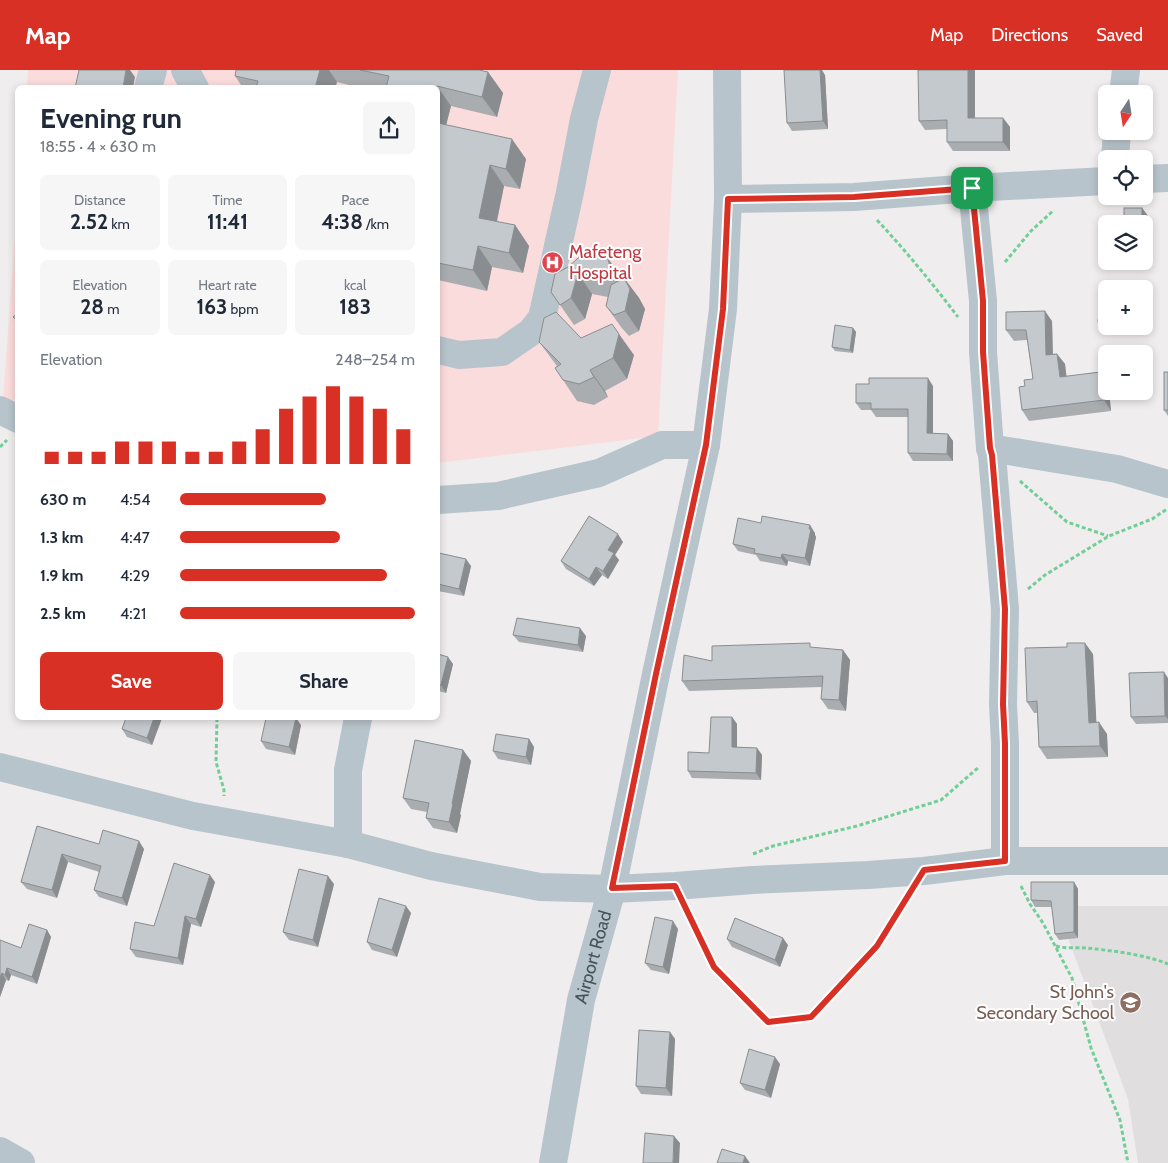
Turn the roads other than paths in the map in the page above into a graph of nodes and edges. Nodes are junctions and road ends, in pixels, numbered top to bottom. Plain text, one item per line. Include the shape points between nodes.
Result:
1 (154, 70) edge
2 (185, 70) edge
3 (597, 70) edge
4 (727, 70) edge
5 (1126, 70) edge
6 (149, 85) edge
7 (193, 85) edge
8 (1124, 85) edge
9 (1168, 178) edge
10 (1153, 179) edge
11 (1098, 182) edge
12 (972, 188) junction
13 (728, 199) junction
14 (440, 350) edge
15 (0, 410) edge
16 (15, 418) edge
17 (706, 445) junction
18 (991, 452) junction
19 (1168, 484) edge
20 (440, 500) edge
21 (358, 720) edge
22 (0, 767) edge
23 (348, 844) junction
24 (1005, 861) junction
25 (1168, 862) edge
26 (612, 888) junction
27 (0, 1151) edge
28 (21, 1163) edge
29 (553, 1163) edge

1 - 6 street
2 - 7 street
3 - 14 street via 542,318 531,332 502,352 459,355
4 - 13 street, Airport Road
5 - 8 street
9 - 10 street
11 - 12 street
12 - 13 street via 854,197
12 - 18 street via 983,301 983,352
13 - 17 street, Airport Road via 723,309
15 - 16 street
17 - 20 street via 662,445 600,473 498,496
17 - 26 street, Airport Road
18 - 19 street via 1117,469
18 - 24 street via 1005,609
21 - 23 street via 348,770
22 - 23 street via 193,816
23 - 26 street via 431,866 540,887
24 - 25 street
24 - 26 street via 868,875
26 - 29 street, Airport Road via 581,1000
27 - 28 street

